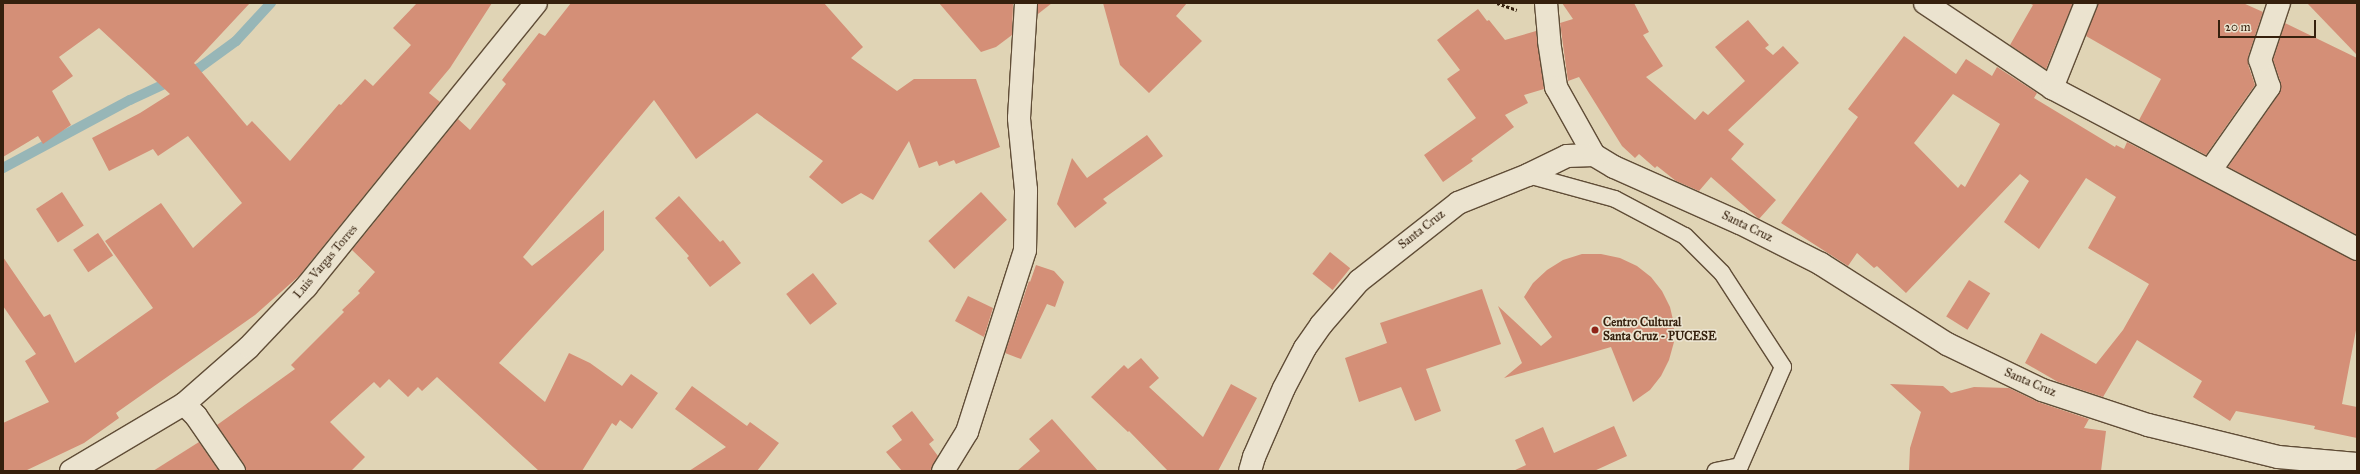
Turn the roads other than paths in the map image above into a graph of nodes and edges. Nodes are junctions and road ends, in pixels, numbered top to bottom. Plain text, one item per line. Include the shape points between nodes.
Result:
1 (536, 3) edge
2 (1026, 3) edge
3 (1546, 3) edge
4 (1925, 3) edge
5 (2086, 3) edge
6 (2279, 3) edge
7 (2052, 88) junction
8 (1594, 155) junction
9 (2210, 171) junction
10 (1528, 175) junction
11 (2357, 249) edge
12 (184, 404) junction
13 (2357, 464) edge
14 (71, 471) edge
15 (234, 471) edge
16 (943, 471) edge
17 (1250, 471) edge
18 (1716, 471) edge

1 - 12 street, Luis Vargas Torres via 306,287 249,347
2 - 16 street via 1019,118 1026,190 1025,250 967,432
3 - 8 street via 1548,41 1556,87
4 - 7 street
5 - 7 street
6 - 9 street via 2260,60 2269,87
7 - 9 street
8 - 10 street, Santa Cruz via 1567,156
8 - 13 street, Santa Cruz via 1614,167 1740,223 1821,264 1947,344 2042,390 2148,425 2278,458
9 - 11 street
10 - 17 street, Santa Cruz via 1458,203 1359,281 1320,326 1305,348 1284,388
10 - 18 lane via 1615,199 1685,236 1722,273 1783,367 1740,466
12 - 14 street, Luis Vargas Torres
12 - 15 street via 196,416

